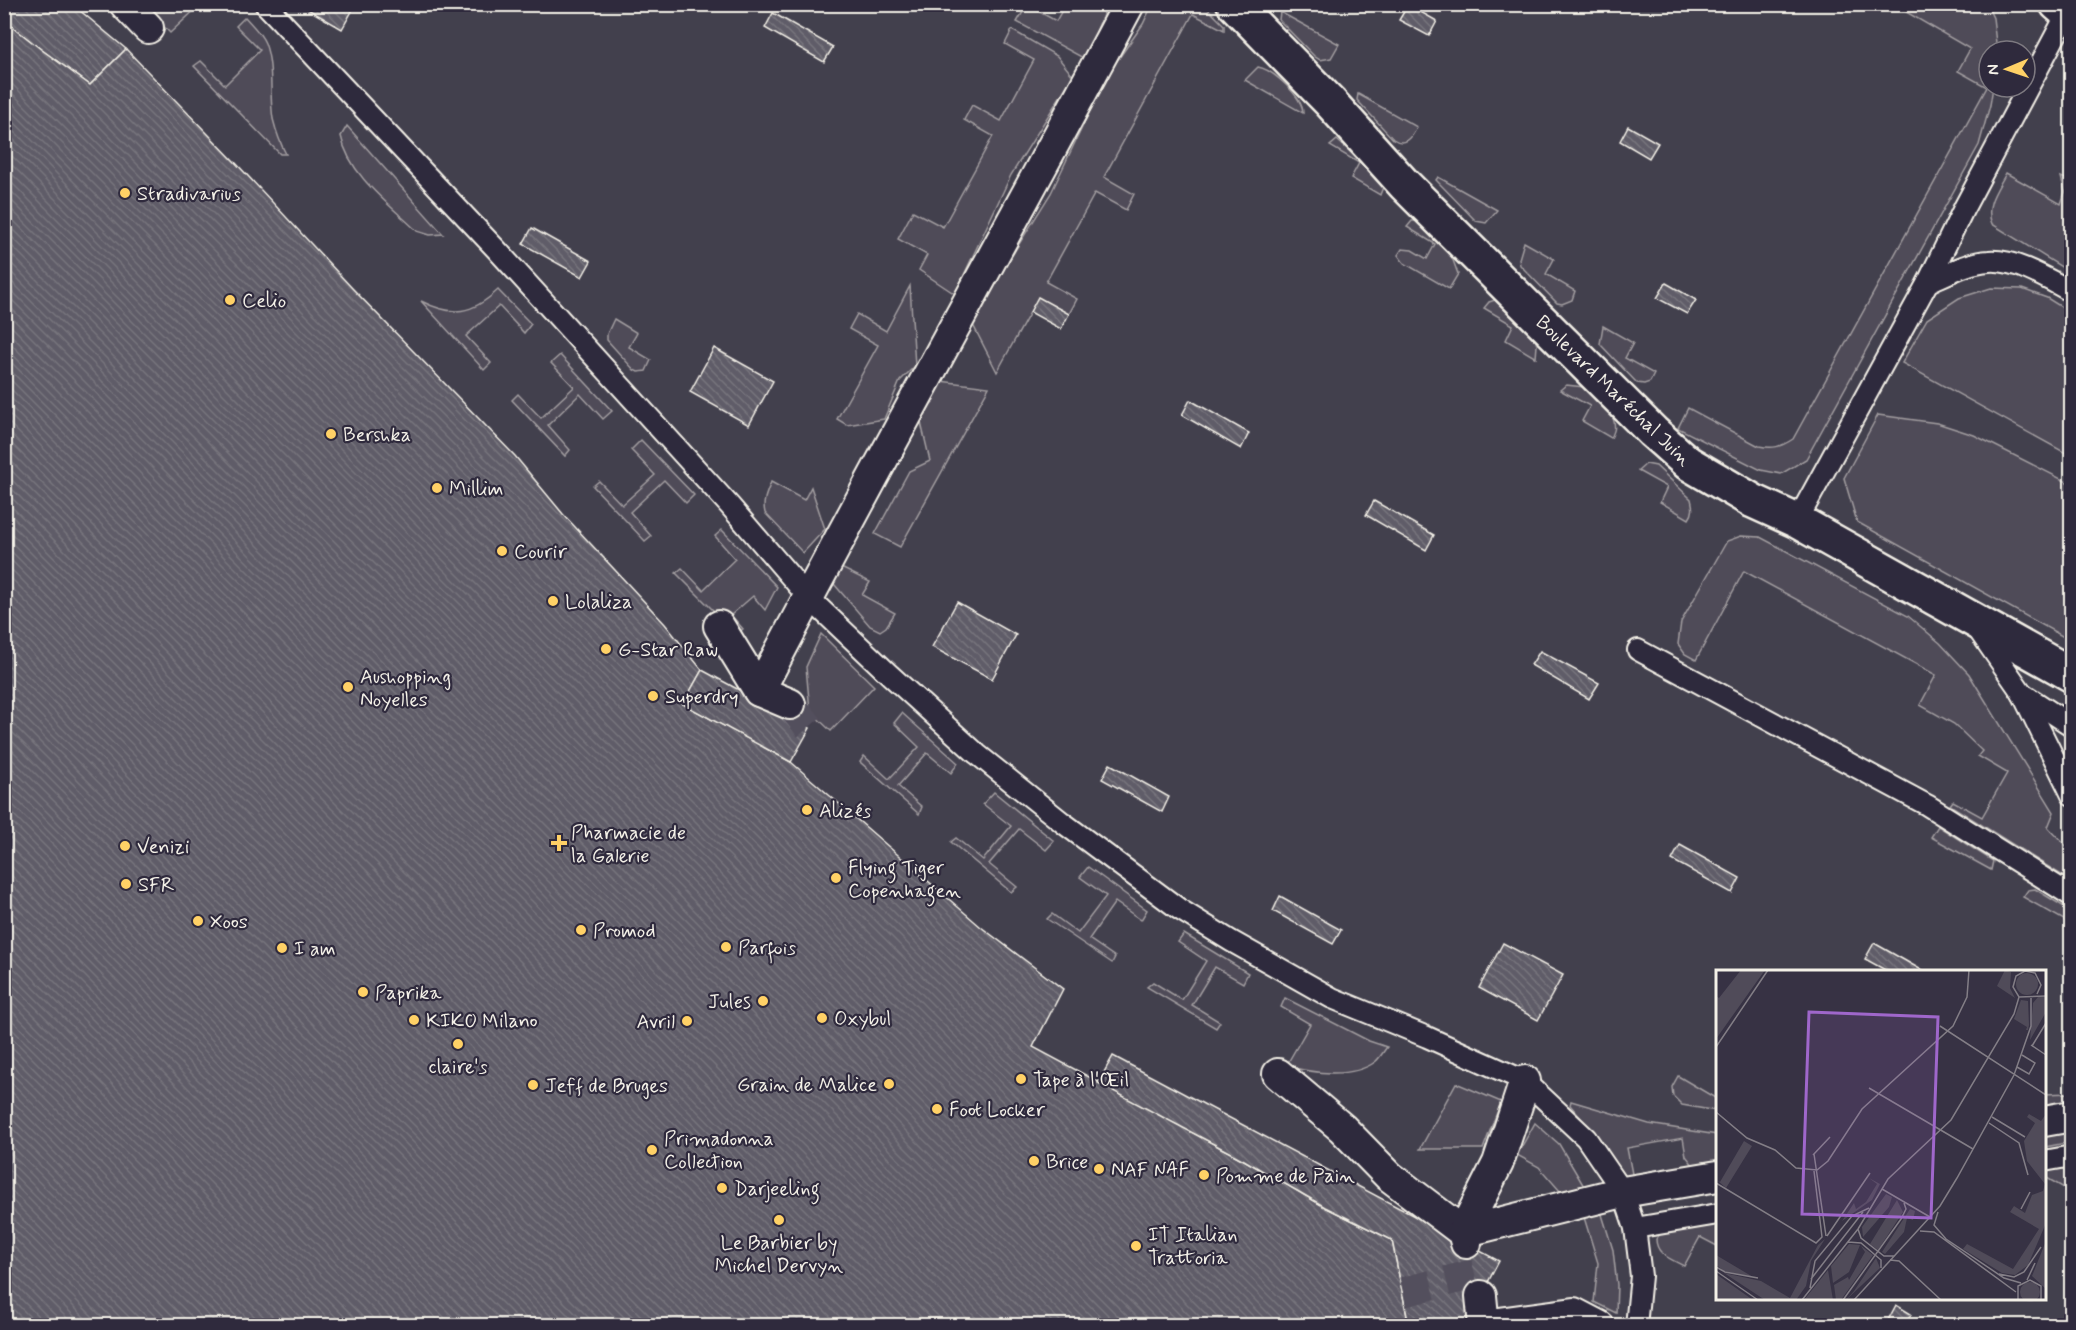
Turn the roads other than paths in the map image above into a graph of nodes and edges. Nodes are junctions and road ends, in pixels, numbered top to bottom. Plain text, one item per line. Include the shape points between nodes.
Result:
1 (125, 4) edge
2 (265, 4) edge
3 (1129, 4) edge
4 (1234, 4) edge
5 (2065, 12) edge
6 (148, 27) dead end
7 (1928, 282) junction
8 (2072, 292) edge
9 (1797, 521) junction
10 (808, 597) junction
11 (1970, 617) junction
12 (719, 626) dead end
13 (1638, 650) dead end
14 (2072, 675) edge
15 (759, 691) junction
16 (2022, 693) junction
17 (790, 704) tunnel mouth
18 (2072, 726) edge
19 (2072, 795) edge
20 (2072, 896) edge
21 (1278, 1074) dead end
22 (1526, 1081) junction
23 (2072, 1116) edge
24 (2046, 1121) edge
25 (2072, 1156) edge
26 (2046, 1161) edge
27 (1716, 1176) edge
28 (1623, 1192) junction
29 (1716, 1214) edge
30 (1635, 1228) junction
31 (1465, 1238) junction
32 (1483, 1316) edge
33 (1599, 1326) edge
34 (1636, 1326) edge

1 - 6 street
2 - 10 lane via 497,250
3 - 10 street
4 - 9 street, Boulevard Maréchal Juin via 1404,184 1653,432 1688,464
5 - 7 lane
7 - 8 lane via 1990,260 2037,273
7 - 9 lane
9 - 11 street, Boulevard Maréchal Juin
10 - 15 street
10 - 22 lane via 977,754 1179,909 1332,998
11 - 14 street, Boulevard Maréchal Juin
11 - 16 lane
12 - 15 street
13 - 20 lane via 1927,806
15 - 17 street
16 - 18 lane
16 - 19 lane
21 - 31 street via 1342,1128 1389,1176
22 - 28 lane via 1586,1138
22 - 31 street via 1498,1163
23 - 24 street
25 - 26 lane
27 - 28 street
28 - 30 lane
28 - 31 street
29 - 30 lane
30 - 34 lane via 1641,1276
32 - 33 street via 1574,1313

